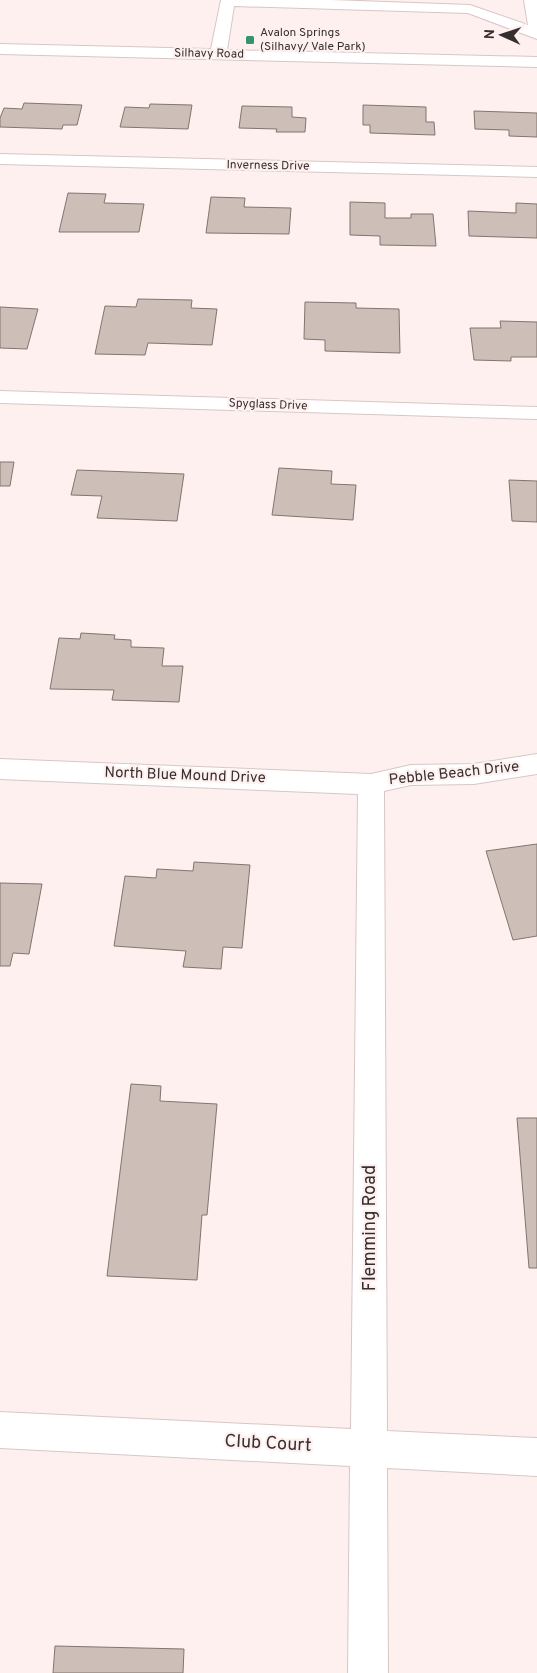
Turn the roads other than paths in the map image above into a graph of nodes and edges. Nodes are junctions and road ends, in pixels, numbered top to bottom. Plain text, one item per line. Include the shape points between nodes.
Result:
1 (228, 0) edge
2 (531, 0) edge
3 (310, 2) edge
4 (470, 4) edge
5 (537, 34) edge
6 (0, 49) edge
7 (218, 54) junction
8 (537, 62) edge
9 (0, 159) edge
10 (537, 172) edge
11 (0, 397) edge
12 (537, 413) edge
13 (537, 764) edge
14 (0, 769) edge
15 (371, 784) junction
16 (0, 1430) edge
17 (369, 1449) junction
18 (537, 1457) edge
19 (368, 1673) edge

1 - 3 street
1 - 7 street
2 - 5 street
3 - 4 street
4 - 5 street
6 - 7 street, Silhavy Road
7 - 8 street, Silhavy Road
9 - 10 street, Inverness Drive
11 - 12 street, Spyglass Drive
13 - 15 street, Pebble Beach Drive via 474,774 411,775
14 - 15 street, North Blue Mound Drive
15 - 17 street, Flemming Road
16 - 17 street, Club Court
17 - 18 street, Club Court
17 - 19 street, Flemming Road

